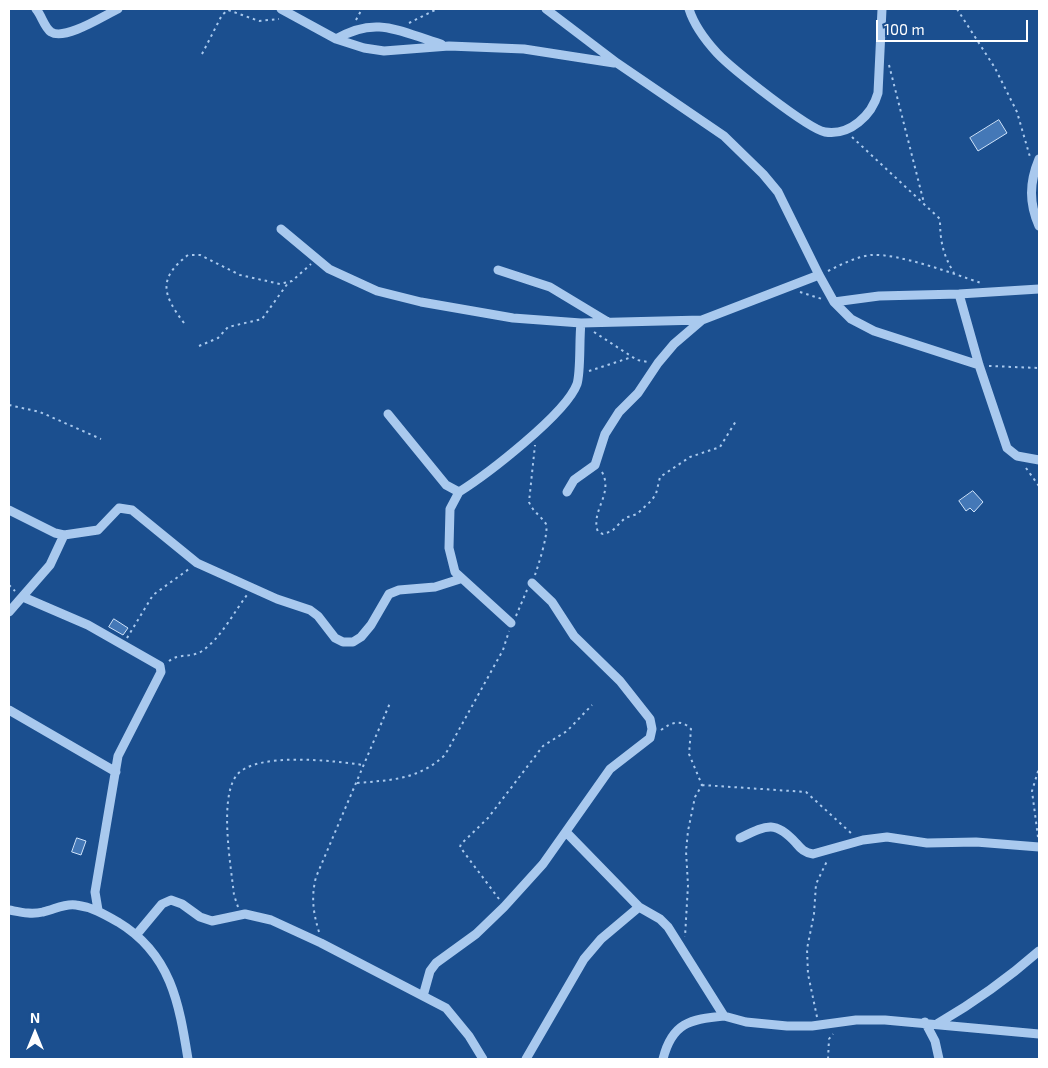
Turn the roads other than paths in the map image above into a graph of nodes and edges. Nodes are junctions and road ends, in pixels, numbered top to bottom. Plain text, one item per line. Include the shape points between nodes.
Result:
1 (36, 9) edge
2 (118, 9) edge
3 (281, 9) edge
4 (546, 9) edge
5 (689, 9) edge
6 (882, 9) edge
7 (336, 39) junction
8 (449, 46) junction
9 (617, 63) junction
10 (1039, 160) edge
11 (1039, 226) edge
12 (281, 229) dead end
13 (498, 270) dead end
14 (819, 275) junction
15 (1039, 289) edge
16 (959, 294) junction
17 (834, 302) junction
18 (702, 320) junction
19 (580, 323) junction
20 (610, 323) junction
21 (979, 366) junction
22 (388, 414) dead end
23 (1039, 460) edge
24 (459, 492) junction
25 (567, 492) dead end
26 (9, 510) edge
27 (64, 535) junction
28 (460, 579) junction
29 (532, 583) road end
30 (23, 597) junction
31 (9, 612) edge
32 (511, 623) road end
33 (9, 710) edge
34 (116, 772) junction
35 (566, 832) junction
36 (740, 838) dead end
37 (1039, 847) edge
38 (639, 907) junction
39 (9, 910) edge
40 (98, 910) junction
41 (137, 934) junction
42 (1039, 950) edge
43 (423, 996) junction
44 (724, 1016) junction
45 (925, 1022) junction
46 (937, 1024) junction
47 (1039, 1034) edge
48 (188, 1059) edge
49 (483, 1059) edge
50 (526, 1059) edge
51 (664, 1059) edge
52 (939, 1059) edge

1 - 2 street via 45,26 58,35 79,29
3 - 7 street
4 - 9 street
5 - 6 street via 693,20 718,54 798,118 824,132 845,130 870,113 875,103
7 - 8 street via 384,51
7 - 8 street via 362,27 395,30
8 - 9 street via 546,51
9 - 14 street via 724,136 763,174 778,192
10 - 11 street via 1030,194
12 - 19 street via 317,261 377,291 487,315
13 - 20 street via 550,287
14 - 17 street
14 - 18 street
15 - 16 street
16 - 17 street via 879,296
16 - 21 street
17 - 21 street via 859,325
18 - 20 street
18 - 25 street via 674,344 638,393 619,412 600,447 595,465 574,480
19 - 20 street
19 - 24 street via 578,377 572,393 489,472
21 - 23 street via 1007,448 1017,456
22 - 24 street via 446,485
24 - 28 street via 450,509 448,548
26 - 27 street
27 - 28 street via 98,530 113,513 125,507 141,516 197,563 310,610 343,642 353,642 362,637 389,594 435,587
27 - 30 street via 50,565
28 - 32 street
29 - 35 street via 552,602 574,636 620,681 650,719 652,729 650,738 610,769
30 - 31 street
30 - 34 street via 88,625 160,666 161,672 118,756
33 - 34 street
34 - 40 street via 95,892
35 - 38 street
35 - 43 street via 543,864 504,907 476,934 436,963 430,971
36 - 37 street via 773,826 786,832 809,854 859,840 888,838 927,843 976,842
38 - 44 street via 660,919 684,950
38 - 50 street via 584,959
39 - 40 street via 30,914 67,904
40 - 41 street
41 - 43 street via 162,904 171,900 212,921 245,914 271,920 321,942
41 - 48 street via 174,991
42 - 46 street via 1002,983
43 - 49 street via 446,1008
44 - 45 street via 778,1026 819,1026 864,1019
44 - 51 street via 686,1023 672,1036
45 - 46 street
45 - 52 street via 935,1041
46 - 47 street

